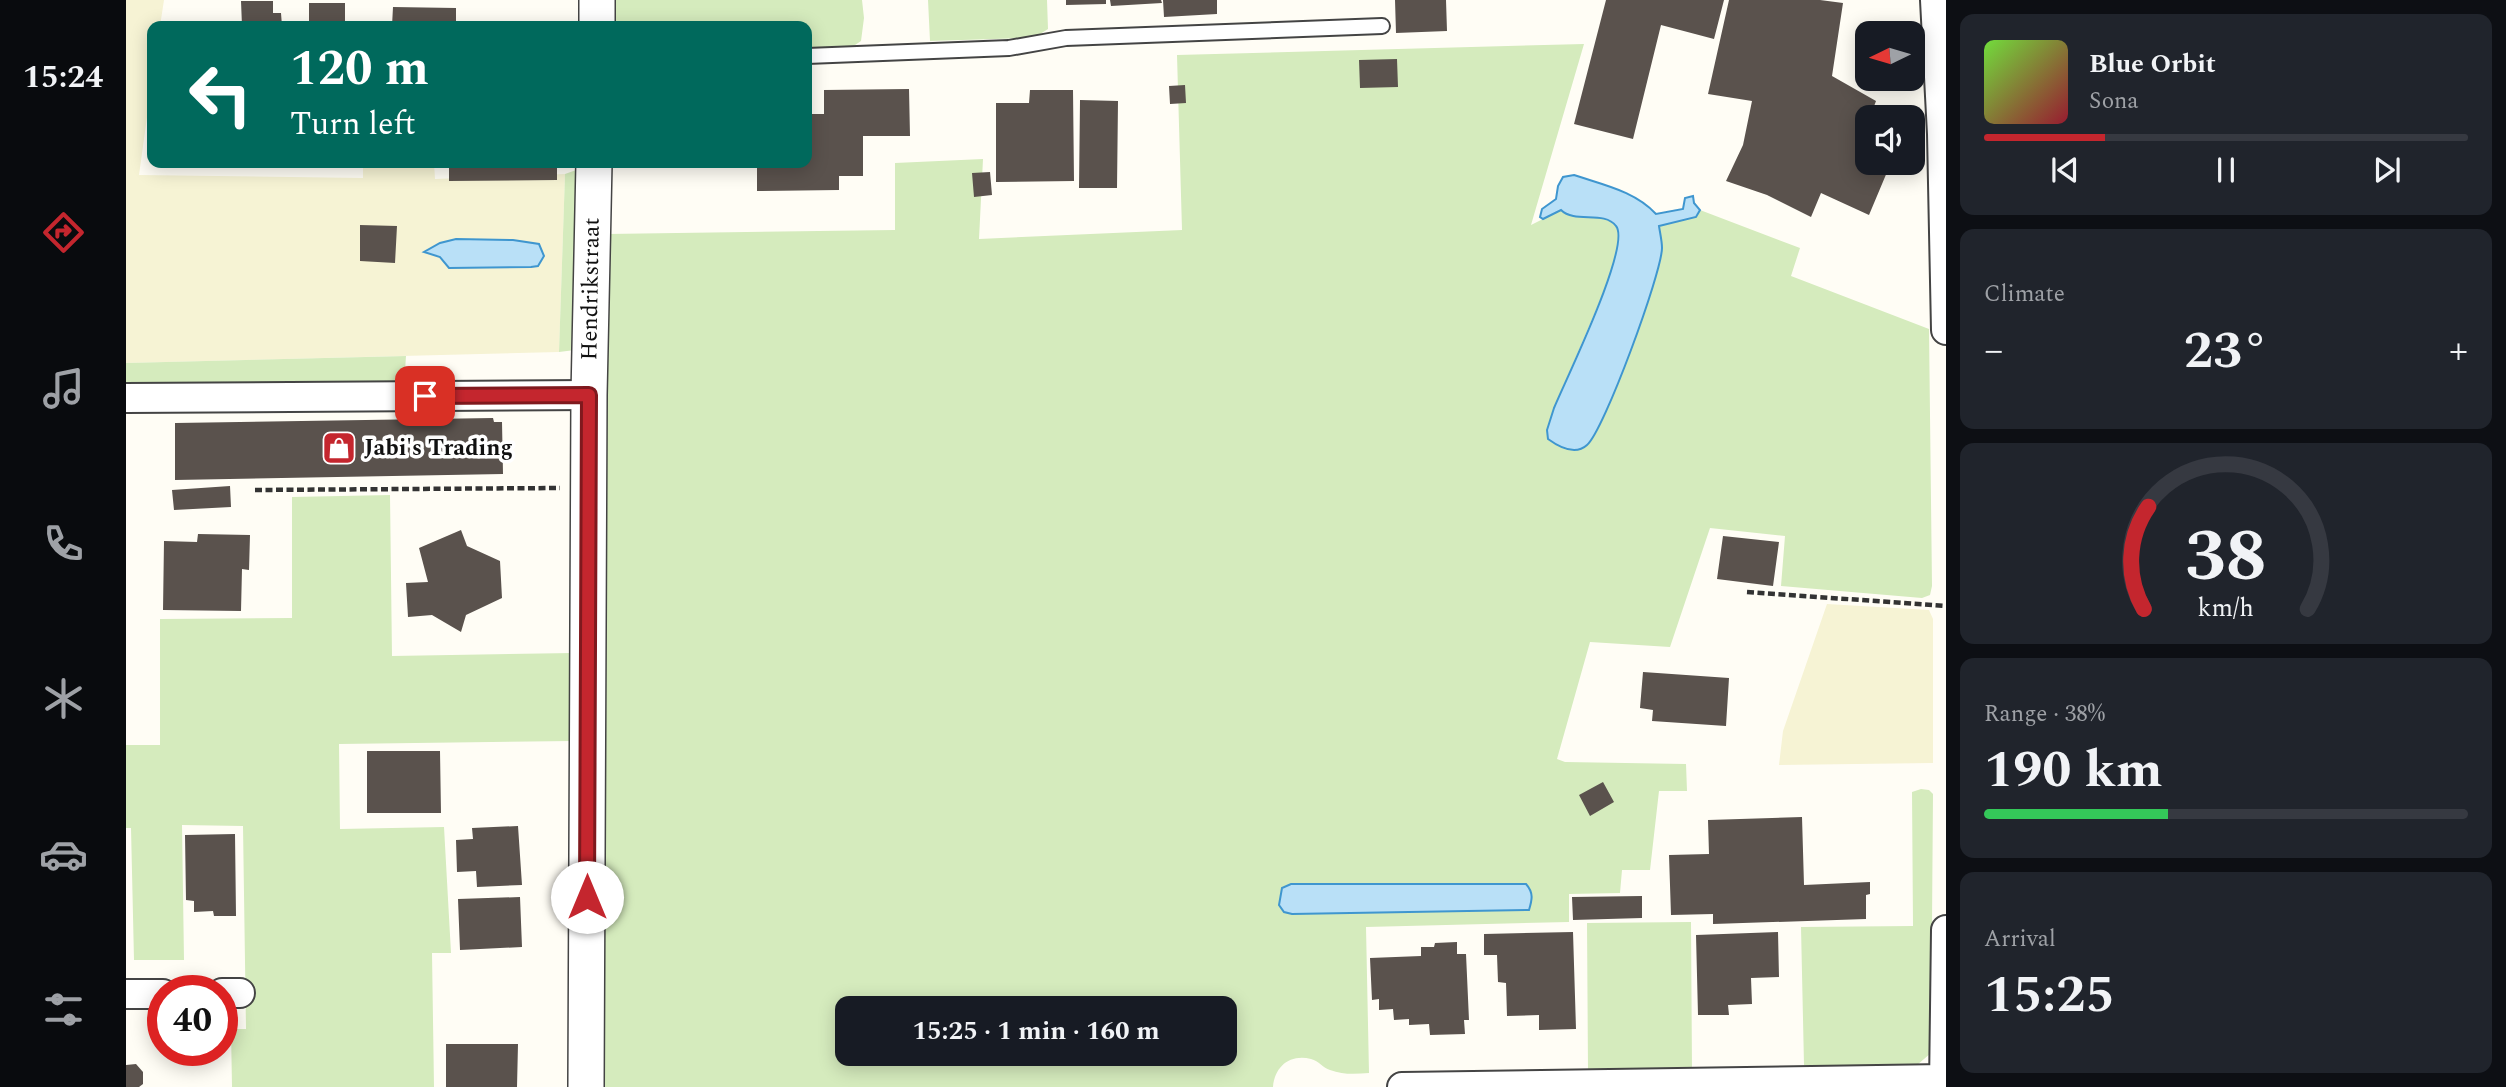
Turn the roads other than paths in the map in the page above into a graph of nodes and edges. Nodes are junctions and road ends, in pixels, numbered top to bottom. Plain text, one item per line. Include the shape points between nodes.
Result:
1 (597, 0) edge
2 (1936, 0) edge
3 (597, 21) edge
4 (1382, 26) dead end
5 (812, 56) edge
6 (1944, 134) edge
7 (594, 168) edge
8 (1946, 330) edge
9 (589, 395) junction
10 (126, 398) edge
11 (1946, 930) edge
12 (1945, 990) edge
13 (126, 994) edge
14 (147, 994) edge
15 (1944, 1083) edge
16 (586, 1087) edge
17 (1402, 1087) edge

1 - 3 street
2 - 6 street
4 - 5 lane via 1066,38 1009,48
6 - 8 street
7 - 9 street, Hendrikstraat
9 - 10 street
9 - 16 street, Hendrikstraat
11 - 12 street
12 - 15 street
13 - 14 street
15 - 17 street

